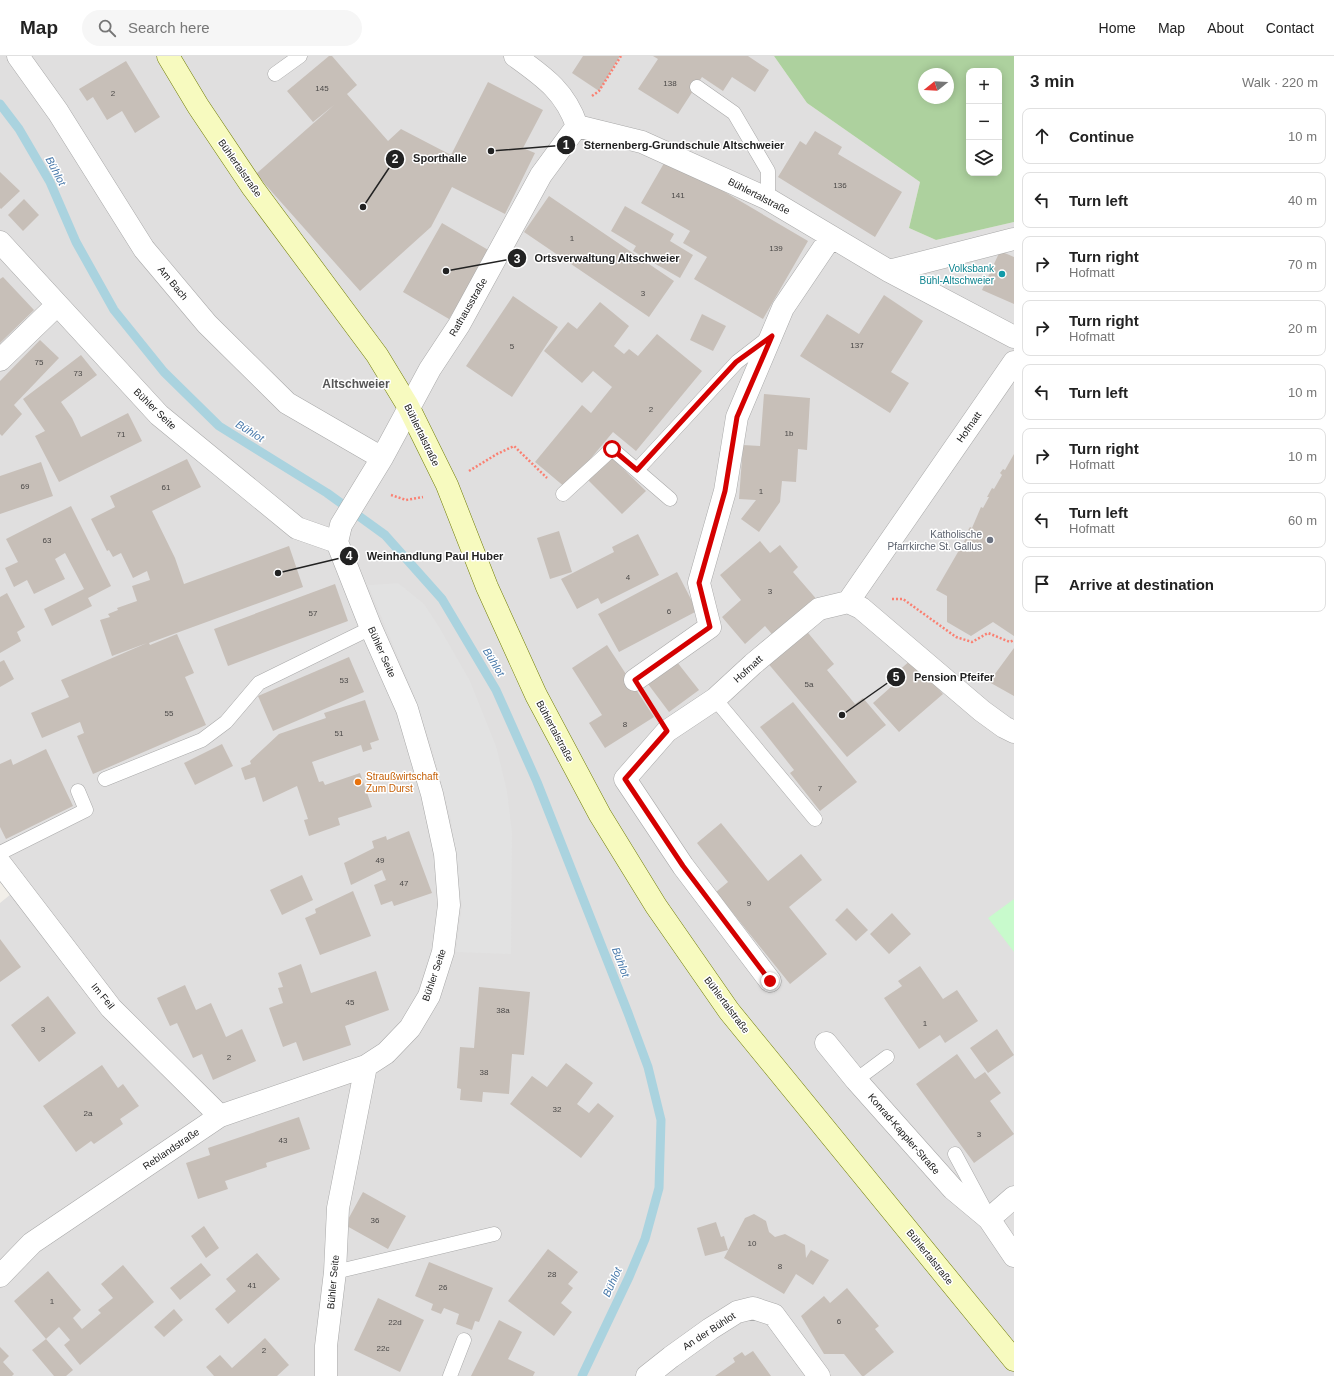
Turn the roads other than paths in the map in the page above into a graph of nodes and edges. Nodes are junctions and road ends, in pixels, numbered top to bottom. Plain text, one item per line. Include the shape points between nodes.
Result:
1 (18, 56) edge
2 (168, 56) edge
3 (300, 56) edge
4 (515, 56) edge
5 (275, 74) dead end
6 (697, 87) dead end
7 (575, 118) junction
8 (768, 199) junction
9 (831, 236) junction
10 (1014, 238) edge
11 (0, 242) edge
12 (889, 271) junction
13 (57, 305) junction
14 (772, 336) junction
15 (1014, 337) edge
16 (0, 360) edge
17 (1014, 362) edge
18 (408, 406) junction
19 (382, 458) junction
20 (637, 470) junction
21 (563, 494) dead end
22 (670, 499) dead end
23 (339, 533) junction
24 (855, 605) junction
25 (371, 628) junction
26 (635, 680) dead end
27 (715, 699) junction
28 (1014, 732) edge
29 (105, 779) dead end
30 (78, 791) dead end
31 (814, 819) dead end
32 (0, 853) edge
33 (0, 863) edge
34 (770, 981) dead end
35 (826, 1043) dead end
36 (887, 1057) dead end
37 (366, 1066) junction
38 (856, 1080) junction
39 (220, 1116) junction
40 (955, 1154) dead end
41 (1014, 1197) edge
42 (989, 1219) junction
43 (494, 1234) dead end
44 (1014, 1256) edge
45 (335, 1272) junction
46 (0, 1276) edge
47 (464, 1340) dead end
48 (1014, 1360) edge
49 (326, 1376) edge
50 (450, 1376) edge
51 (647, 1376) edge
52 (819, 1376) edge

1 - 19 street, Am Bach via 58,112 144,249 207,324 287,403
2 - 18 main road, Bühlertalstraße via 253,188 377,355
3 - 5 lane
4 - 7 street via 550,81
6 - 8 lane via 734,113 768,171
7 - 8 street, Bühlertalstraße via 642,142
7 - 18 street, Rathausstraße via 459,325
8 - 9 street, Bühlertalstraße
9 - 12 street, Bühlertalstraße
9 - 14 street via 783,308
10 - 12 street
11 - 13 street, Bühler Seite
12 - 15 street, Bühlertalstraße
13 - 16 street
13 - 23 street, Bühler Seite via 159,415 297,528
14 - 20 lane via 736,362
14 - 26 street via 737,417 725,491 699,583 710,627
17 - 24 street, Hofmatt
18 - 19 street
18 - 48 main road, Bühlertalstraße via 447,485 487,587 536,695 600,815 656,906 729,1010
19 - 23 street
20 - 21 lane via 612,449
20 - 22 lane
23 - 25 street, Bühler Seite
24 - 27 street, Hofmatt via 819,609
24 - 28 street via 982,712
25 - 29 lane via 259,684 226,722 202,740
25 - 37 street, Bühler Seite via 407,709 432,794 445,854 449,905 443,952 429,996 410,1028 386,1053
27 - 31 lane
27 - 34 street, Hofmatt via 667,731 625,779 683,866
30 - 32 lane via 86,810
33 - 39 street, Im Feil via 111,1008
35 - 38 street, Konrad-Kappler-Straße
36 - 38 lane
37 - 39 street, Reblandstraße
37 - 45 street, Bühler Seite via 338,1208
38 - 42 street, Konrad-Kappler-Straße via 953,1189
39 - 46 street, Reblandstraße via 32,1243
40 - 42 lane
41 - 42 street
42 - 44 street, Konrad-Kappler-Straße
43 - 45 lane
45 - 49 street, Bühler Seite via 326,1346
47 - 50 lane
51 - 52 street, An der Bühlot via 737,1312 754,1308 774,1315

